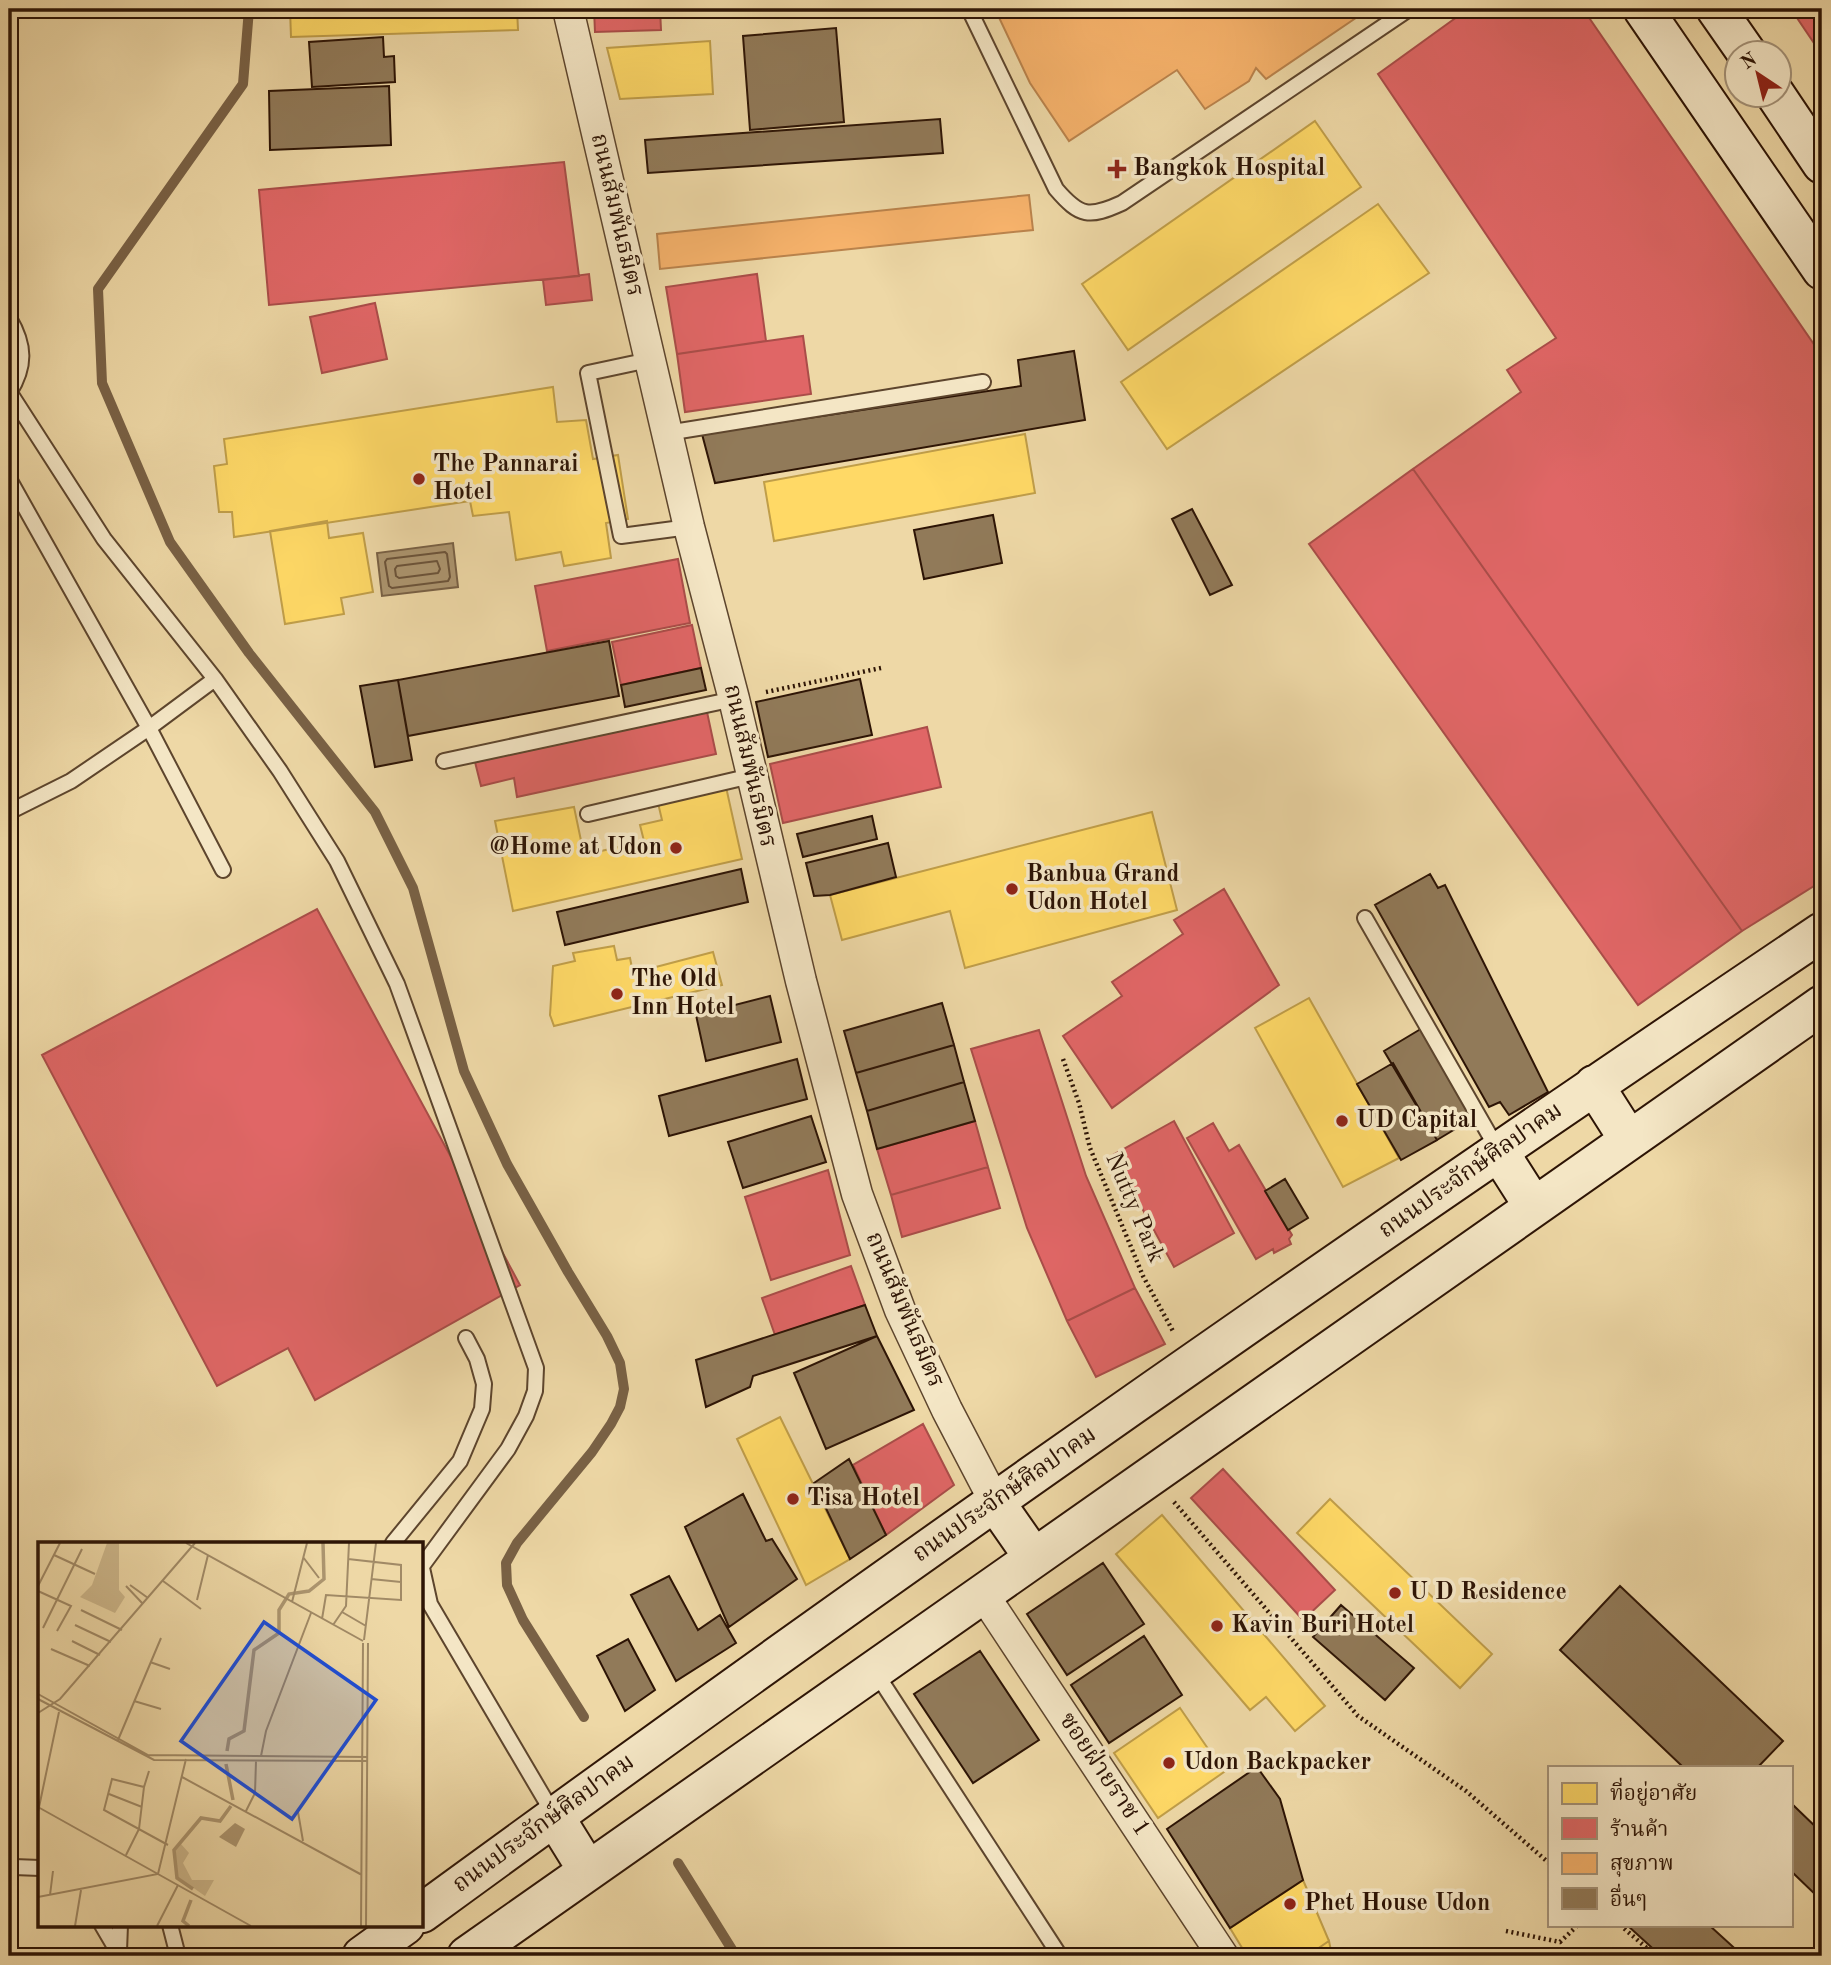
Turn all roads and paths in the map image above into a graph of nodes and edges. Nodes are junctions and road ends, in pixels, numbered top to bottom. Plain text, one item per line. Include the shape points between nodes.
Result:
1 (568, 9) edge
2 (969, 9) edge
3 (1409, 9) edge
4 (1643, 9) edge
5 (1716, 9) edge
6 (1736, 38) edge
7 (1784, 108) edge
8 (1822, 164) edge
9 (1822, 271) edge
10 (9, 318) edge
11 (649, 360) junction
12 (983, 382) dead end
13 (9, 393) edge
14 (667, 433) junction
15 (9, 479) edge
16 (689, 527) junction
17 (881, 667) dead end
18 (215, 679) junction
19 (734, 699) junction
20 (149, 728) junction
21 (444, 761) dead end
22 (751, 776) junction
23 (9, 813) edge
24 (588, 814) dead end
25 (223, 870) dead end
26 (1365, 918) dead end
27 (1822, 932) edge
28 (1822, 1005) edge
29 (1063, 1059) dead end
30 (1594, 1085) junction
31 (1629, 1139) junction
32 (1499, 1152) junction
33 (1534, 1207) junction
34 (466, 1338) dead end
35 (1193, 1363) junction
36 (1151, 1475) junction
37 (995, 1502) junction
38 (394, 1542) edge
39 (1034, 1558) junction
40 (424, 1564) edge
41 (424, 1576) edge
42 (983, 1594) junction
43 (874, 1670) junction
44 (554, 1816) junction
45 (1548, 1862) edge
46 (38, 1868) edge
47 (9, 1870) edge
48 (588, 1871) junction
49 (424, 1912) edge
50 (103, 1926) edge
51 (120, 1926) edge
52 (170, 1926) edge
53 (404, 1926) edge
54 (1577, 1926) edge
55 (1621, 1926) edge
56 (1506, 1931) dead end
57 (120, 1955) edge
58 (178, 1956) edge
59 (362, 1956) edge
60 (467, 1956) edge
61 (1060, 1956) edge
62 (1223, 1956) edge
63 (1656, 1956) edge

1 - 11 street, ถนนสัมพันธมิตร
2 - 3 lane via 1056,189 1080,211 1098,214 1122,203
4 - 9 street
5 - 6 street
7 - 8 street
10 - 13 lane via 19,334 22,354 19,375
11 - 14 street, ถนนสัมพันธมิตร
11 - 16 lane via 588,373 621,536
12 - 14 lane
13 - 18 lane via 104,539
14 - 16 street, ถนนสัมพันธมิตร
15 - 20 lane
16 - 19 street, ถนนสัมพันธมิตร
17 - 19 path
18 - 20 lane
18 - 40 lane via 337,860 397,984 536,1368 535,1391 508,1449
19 - 21 lane
19 - 22 street, ถนนสัมพันธมิตร
20 - 23 lane via 71,781
20 - 25 lane
22 - 24 lane
22 - 37 street, ถนนสัมพันธมิตร via 857,1194 900,1310
26 - 32 lane
27 - 30 street, ถนนประจักษ์ศิลปาคม
28 - 31 street
29 - 35 path, Nutty Park via 1090,1148 1143,1276
30 - 31 street
30 - 32 street, ถนนประจักษ์ศิลปาคม
31 - 33 street
32 - 33 street
32 - 35 street, ถนนประจักษ์ศิลปาคม
33 - 36 street
34 - 38 lane via 484,1384 482,1409 460,1461
35 - 37 street, ถนนประจักษ์ศิลปาคม
36 - 39 street
36 - 45 path via 1358,1716 1466,1791
37 - 39 street
37 - 44 street, ถนนประจักษ์ศิลปาคม
39 - 42 street
41 - 44 lane via 430,1604
42 - 43 street
42 - 62 street, ซอยฝ่ายราช 1
43 - 48 street
43 - 61 lane
44 - 48 street
44 - 49 street, ถนนประจักษ์ศิลปาคม
46 - 47 lane
48 - 60 street
50 - 57 lane
51 - 57 lane
52 - 58 lane
53 - 59 street
54 - 56 path via 1560,1942
55 - 63 path

